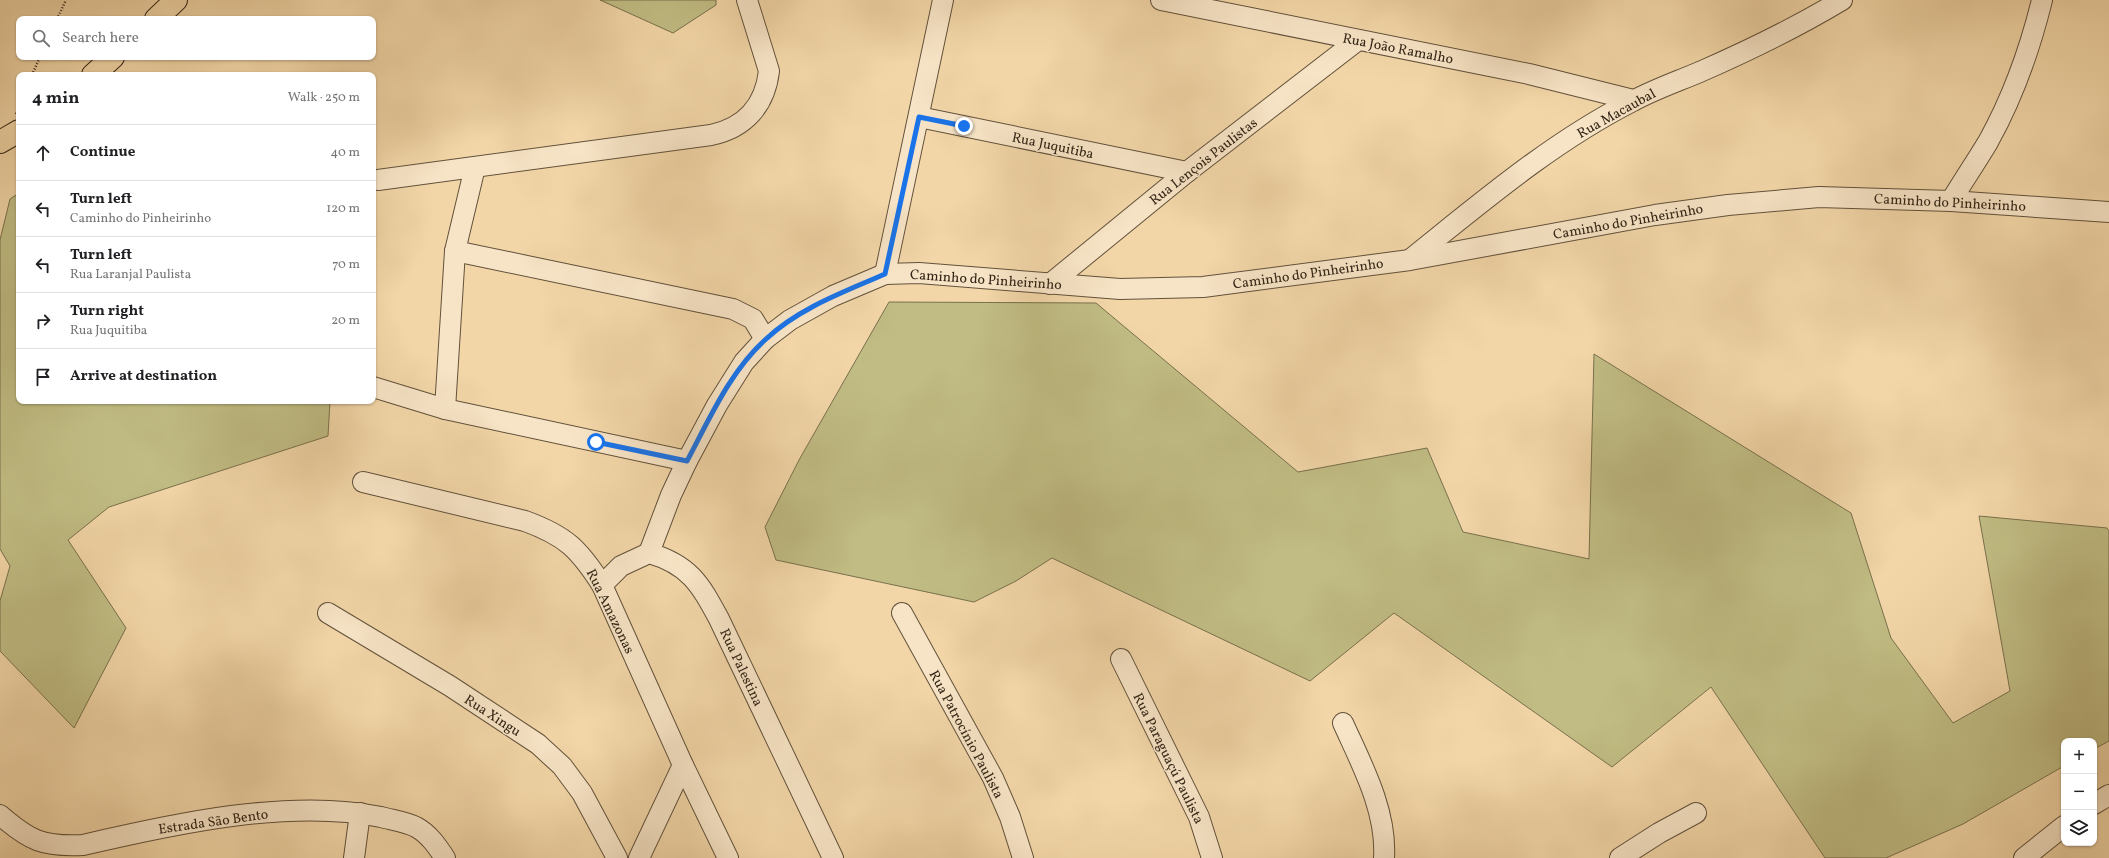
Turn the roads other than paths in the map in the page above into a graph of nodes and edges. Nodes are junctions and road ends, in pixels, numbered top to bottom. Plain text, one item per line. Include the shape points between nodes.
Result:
1 (176, 0) edge
2 (747, 0) edge
3 (943, 0) edge
4 (1161, 0) edge
5 (1842, 0) edge
6 (2042, 0) edge
7 (159, 16) edge
8 (1358, 40) junction
9 (110, 60) edge
10 (96, 72) edge
11 (1633, 100) junction
12 (919, 117) junction
13 (16, 133) edge
14 (0, 142) edge
15 (475, 167) junction
16 (1187, 172) junction
17 (378, 180) dead end
18 (1951, 201) junction
19 (2109, 212) edge
20 (455, 251) junction
21 (1410, 260) junction
22 (885, 274) junction
23 (1050, 284) junction
24 (765, 339) junction
25 (376, 388) edge
26 (445, 409) junction
27 (687, 461) junction
28 (363, 482) dead end
29 (649, 553) junction
30 (602, 585) junction
31 (328, 613) dead end
32 (902, 613) dead end
33 (1121, 659) dead end
34 (1344, 723) dead end
35 (683, 765) junction
36 (2109, 796) edge
37 (2097, 802) edge
38 (1696, 812) dead end
39 (360, 813) junction
40 (0, 815) edge
41 (2061, 828) edge
42 (354, 858) edge
43 (445, 858) edge
44 (617, 858) edge
45 (639, 858) edge
46 (728, 858) edge
47 (834, 858) edge
48 (1023, 858) edge
49 (1212, 858) edge
50 (1384, 858) edge
51 (1620, 858) edge
52 (2024, 858) edge

1 - 7 main road
2 - 15 street via 769,71 768,83 751,114 733,128 712,135
3 - 12 street
4 - 8 street, Rua João Ramalho
5 - 11 street, Rua Macaubal via 1761,43
6 - 18 street via 2024,64 2010,98 1988,142
8 - 11 street, Rua João Ramalho via 1529,74
8 - 16 street, Rua Lençois Paulistas
9 - 10 main road
11 - 21 street, Rua Macaubal via 1595,121 1547,154
12 - 16 street, Rua Juquitiba
12 - 22 street
13 - 14 main road
15 - 17 street
15 - 20 street
16 - 23 street, Rua Lençois Paulistas
18 - 19 street, Caminho do Pinheirinho
18 - 21 street, Caminho do Pinheirinho via 1819,197 1728,205
20 - 24 street via 733,309 753,319
20 - 26 street
21 - 23 street, Caminho do Pinheirinho via 1203,287 1120,289
22 - 23 street, Caminho do Pinheirinho via 919,273
22 - 24 street, Caminho do Pinheirinho via 833,296 790,320
24 - 27 street, Caminho do Pinheirinho via 744,362
25 - 26 street
26 - 27 street
27 - 29 street, Caminho do Pinheirinho
28 - 30 street, Rua Amazonas via 525,521 549,530 566,541 585,560
29 - 30 street via 621,566
29 - 47 street, Rua Palestina via 677,563 703,590
30 - 35 street, Rua Amazonas
31 - 44 street, Rua Xingu via 450,686 538,744 562,766 582,793
32 - 48 street, Rua Patrocínio Paulista via 993,778 1010,817
33 - 49 street, Rua Paraguaçú Paulista via 1199,817
34 - 50 street via 1366,773 1379,812 1385,839
35 - 45 street
35 - 46 street, Rua Amazonas
36 - 37 street
38 - 51 street
39 - 40 street, Estrada São Bento via 281,812 216,818 61,846 35,841
39 - 42 street
39 - 43 street, Estrada São Bento via 416,827 435,842
41 - 52 street

